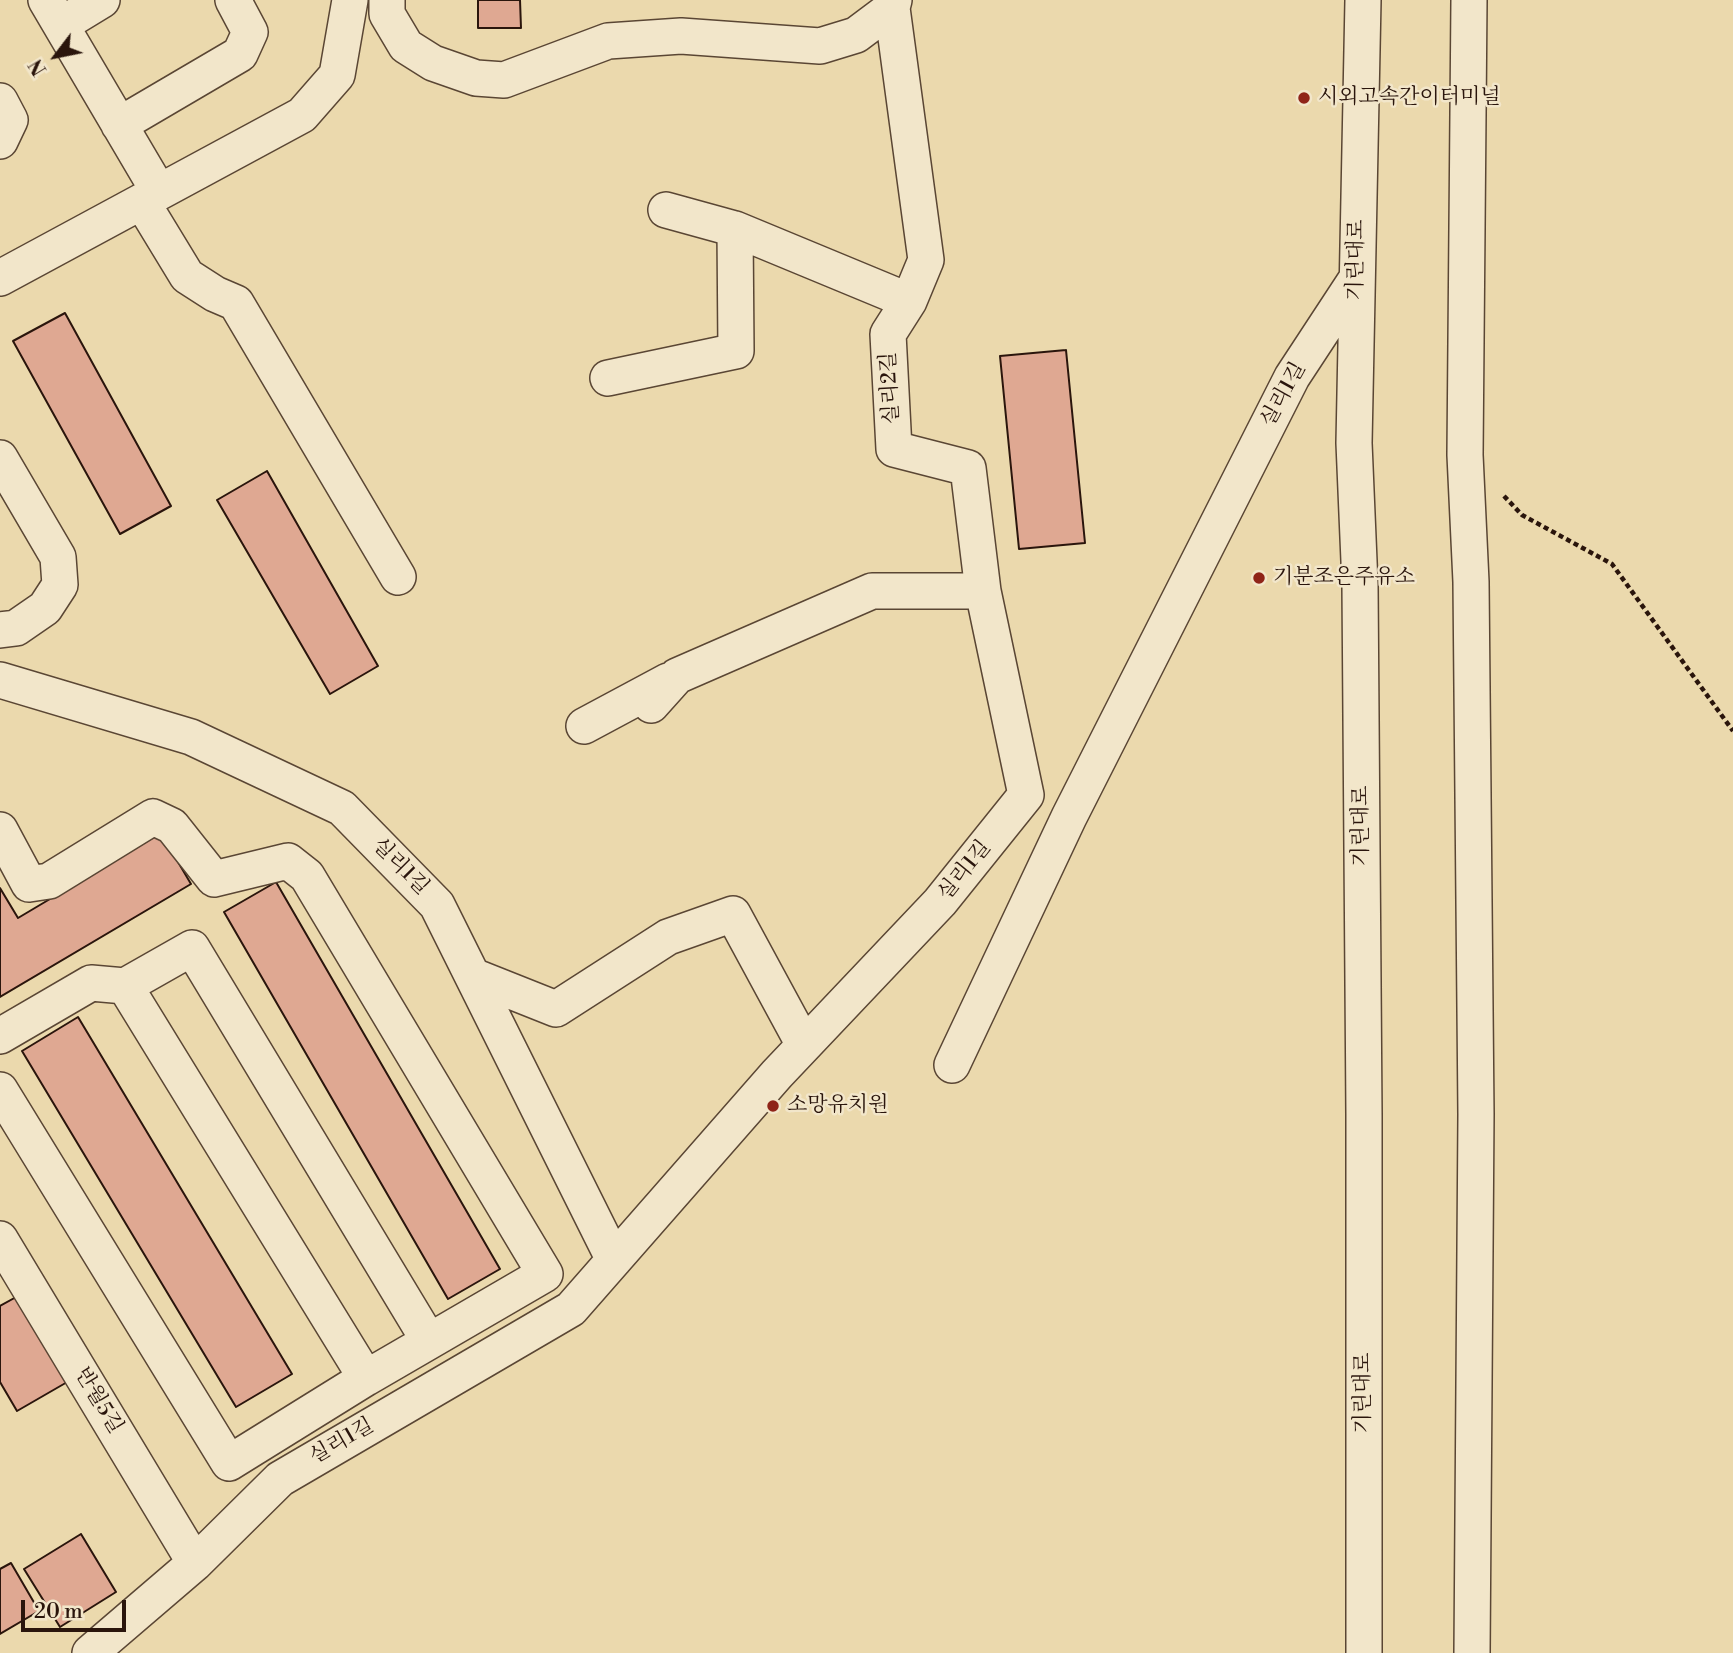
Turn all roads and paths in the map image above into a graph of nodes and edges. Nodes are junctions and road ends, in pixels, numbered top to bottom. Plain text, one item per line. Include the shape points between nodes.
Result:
1 (102, 0) edge
2 (233, 0) edge
3 (350, 0) edge
4 (387, 0) edge
5 (1363, 0) edge
6 (893, 4) edge
7 (1472, 6) edge
8 (54, 12) edge
9 (0, 101) edge
10 (119, 125) junction
11 (0, 141) edge
12 (150, 197) junction
13 (666, 210) dead end
14 (735, 229) junction
15 (0, 278) edge
16 (1357, 278) junction
17 (909, 301) junction
18 (608, 378) dead end
19 (0, 458) edge
20 (1503, 495) dead end
21 (398, 577) dead end
22 (983, 591) junction
23 (0, 630) edge
24 (677, 676) junction
25 (0, 680) edge
26 (651, 705) dead end
27 (584, 726) dead end
28 (1733, 731) edge
29 (1027, 795) junction
30 (1069, 817) junction
31 (0, 830) edge
32 (473, 976) junction
33 (125, 986) junction
34 (0, 1036) edge
35 (804, 1045) junction
36 (952, 1065) dead end
37 (0, 1090) edge
38 (0, 1239) edge
39 (614, 1260) junction
40 (429, 1341) junction
41 (366, 1378) junction
42 (195, 1563) junction
43 (90, 1653) edge
44 (1364, 1653) edge
45 (1472, 1653) edge

1 - 8 street
2 - 10 street via 250,32 240,54
3 - 12 street via 337,75 302,115
4 - 6 street via 387,14 406,46 433,63 476,78 504,80 608,41 681,36 820,46 856,35
5 - 16 street, 기린대로
6 - 17 street, 실리2길 via 926,260
7 - 45 street via 1465,455 1471,582 1476,1114
8 - 10 street
9 - 11 street via 10,120
10 - 12 street
12 - 15 street
12 - 21 street via 187,276 236,303
13 - 14 street
14 - 17 street
14 - 18 street via 736,351
16 - 30 street, 실리1길 via 1292,377
16 - 44 street, 기린대로 via 1353,443 1361,613
17 - 22 street, 실리2길 via 888,334 894,449 968,468
19 - 23 street via 58,557 60,585 45,608 16,628
20 - 28 path via 1522,514 1612,564
22 - 24 street via 872,591
22 - 29 street, 실리2길
24 - 26 street
24 - 27 street
25 - 32 street, 실리1길 via 191,737 342,808 437,905
29 - 30 street
29 - 35 street, 실리1길 via 940,902
30 - 36 street, 실리1길
31 - 40 street via 29,884 49,881 153,817 172,826 214,879 288,860 307,876 545,1274
32 - 35 street via 556,1009 668,937 733,914
32 - 39 street, 실리1길
33 - 34 street via 91,983
33 - 40 street via 192,947
33 - 41 street
35 - 39 street, 실리1길
37 - 41 street via 229,1463
38 - 42 street, 반월5길
39 - 42 street, 실리1길 via 570,1309 280,1479
40 - 41 street
42 - 43 street, 실리1길

